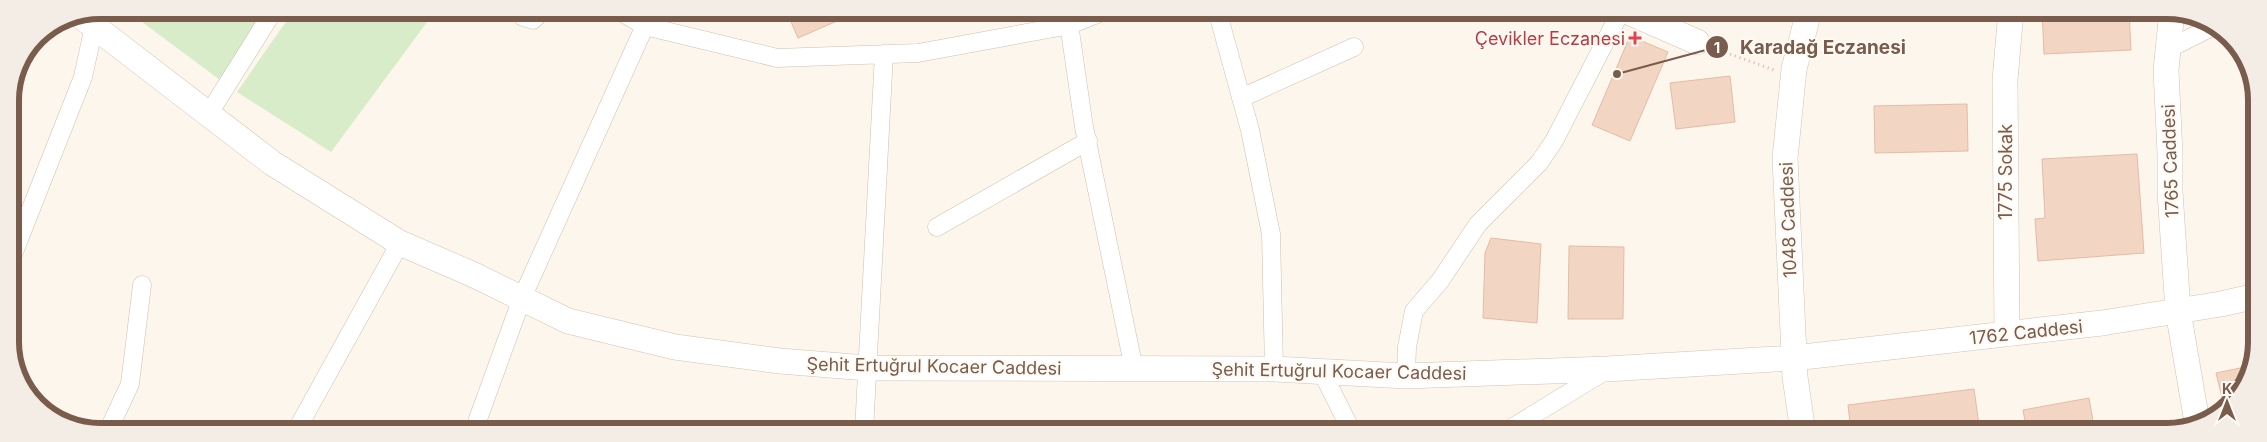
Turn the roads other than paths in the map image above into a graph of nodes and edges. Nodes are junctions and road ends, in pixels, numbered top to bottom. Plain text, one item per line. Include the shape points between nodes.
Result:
1 (268, 19) edge
2 (648, 19) edge
3 (651, 19) edge
4 (1064, 19) edge
5 (1068, 19) edge
6 (1219, 19) edge
7 (1617, 19) edge
8 (1644, 19) edge
9 (1807, 19) edge
10 (2009, 19) edge
11 (2171, 19) edge
12 (86, 20) edge
13 (2207, 29) edge
14 (1697, 42) road end
15 (1354, 47) dead end
16 (2168, 49) junction
17 (884, 54) junction
18 (1241, 98) junction
19 (208, 115) junction
20 (1088, 141) junction
21 (937, 227) dead end
22 (19, 239) edge
23 (400, 243) junction
24 (142, 285) dead end
25 (522, 298) junction
26 (2248, 298) edge
27 (2178, 311) junction
28 (2007, 334) junction
29 (1794, 358) junction
30 (867, 368) junction
31 (1607, 369) junction
32 (1134, 370) junction
33 (1274, 370) junction
34 (1322, 372) junction
35 (1406, 376) junction
36 (2196, 417) edge
37 (112, 423) edge
38 (300, 423) edge
39 (477, 423) edge
40 (864, 423) edge
41 (1348, 423) edge
42 (1520, 423) edge
43 (1802, 423) edge

1 - 19 street
2 - 25 street
3 - 17 street via 777,58
4 - 17 street via 918,53
5 - 20 street
6 - 18 street
7 - 35 street via 1540,163 1478,224 1440,281 1414,312 1407,347
8 - 14 street
9 - 29 street, 1048 Caddesi via 1793,77 1785,158
10 - 28 street, 1775 Sokak via 2005,80
11 - 16 street, 1765 Caddesi
12 - 19 street, Şehit Ertuğrul Kocaer Caddesi
12 - 22 street via 83,77
13 - 16 street
15 - 18 street
16 - 27 street, 1765 Caddesi via 2170,192
17 - 30 street
18 - 33 street via 1271,234
19 - 23 street, Şehit Ertuğrul Kocaer Caddesi via 272,163
20 - 21 street
20 - 32 street
23 - 25 street, Şehit Ertuğrul Kocaer Caddesi
23 - 38 street
24 - 37 street via 130,384
25 - 30 street, Şehit Ertuğrul Kocaer Caddesi via 568,321 675,347 780,361
25 - 39 street
26 - 27 street, 1762 Caddesi
27 - 28 street, 1762 Caddesi
27 - 36 street, 1765 Caddesi
28 - 29 street, 1762 Caddesi
29 - 31 street, Şehit Ertuğrul Kocaer Caddesi
29 - 43 street, 1048 Caddesi
30 - 32 street, Şehit Ertuğrul Kocaer Caddesi
30 - 40 street
31 - 35 street, Şehit Ertuğrul Kocaer Caddesi
31 - 42 street
32 - 33 street, Şehit Ertuğrul Kocaer Caddesi
33 - 34 street, Şehit Ertuğrul Kocaer Caddesi
34 - 35 street, Şehit Ertuğrul Kocaer Caddesi
34 - 41 street

